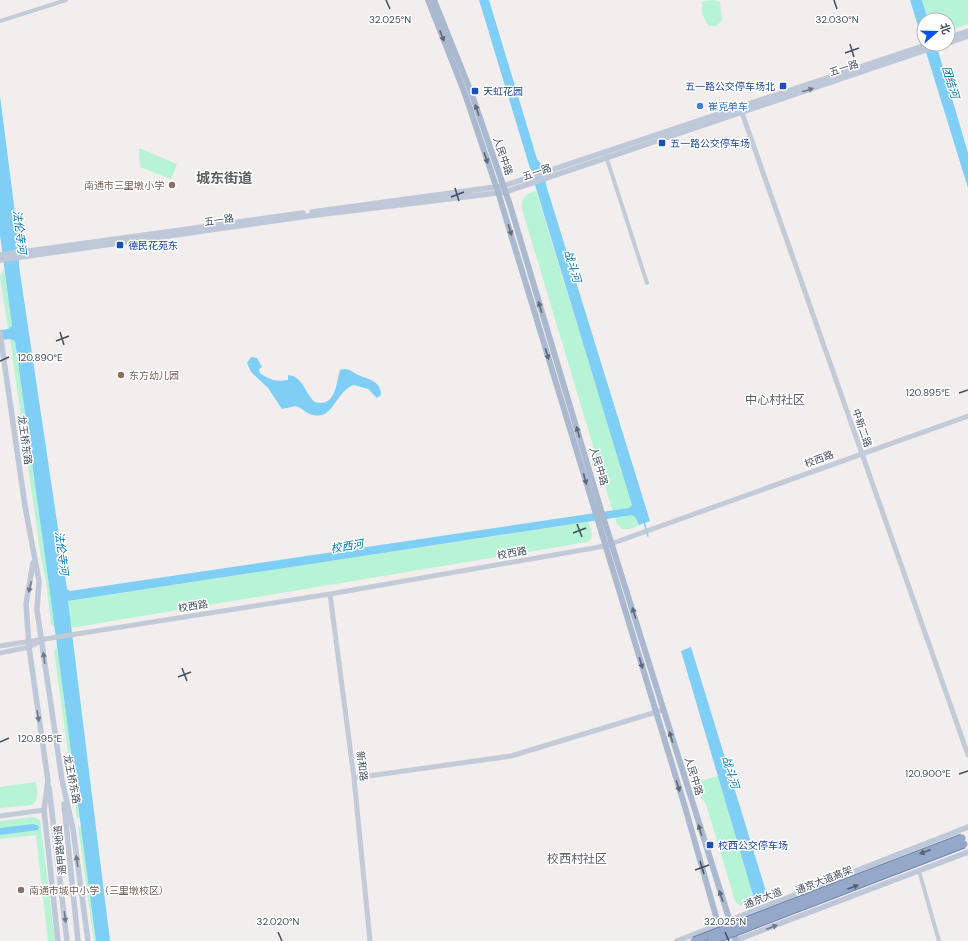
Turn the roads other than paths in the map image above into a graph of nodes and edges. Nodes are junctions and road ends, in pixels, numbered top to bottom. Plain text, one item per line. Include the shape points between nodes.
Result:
1 (66, 0) edge
2 (428, 0) edge
3 (434, 0) edge
4 (0, 21) edge
5 (968, 31) edge
6 (956, 35) edge
7 (968, 36) edge
8 (956, 40) edge
9 (916, 52) edge
10 (741, 109) junction
11 (605, 152) junction
12 (546, 176) junction
13 (501, 189) junction
14 (1, 257) edge
15 (647, 283) dead end
16 (0, 334) edge
17 (968, 416) edge
18 (862, 453) junction
19 (612, 544) junction
20 (605, 546) junction
21 (32, 549) junction
22 (330, 594) junction
23 (29, 640) junction
24 (42, 640) junction
25 (0, 646) edge
26 (29, 647) junction
27 (0, 652) edge
28 (663, 710) junction
29 (656, 712) junction
30 (968, 755) edge
31 (354, 778) junction
32 (62, 780) junction
33 (48, 781) junction
34 (44, 810) junction
35 (0, 816) edge
36 (968, 827) edge
37 (968, 852) edge
38 (919, 871) junction
39 (729, 920) junction
40 (718, 924) junction
41 (58, 941) edge
42 (68, 941) edge
43 (78, 941) edge
44 (88, 941) edge
45 (370, 941) edge
46 (677, 941) edge
47 (694, 941) edge
48 (712, 941) edge
49 (723, 941) edge
50 (735, 941) edge
51 (939, 941) edge

1 - 4 street
2 -> 13 main road, 人民中路
13 -> 3 main road, 人民中路 via 471,92
5 - 6 main road
7 - 8 main road
9 - 10 main road, 五一路
10 - 11 main road, 五一路
10 - 12 main road, 五一路
10 - 18 street, 中新二路
11 - 12 main road, 五一路
11 - 15 street
12 - 13 main road, 五一路
13 - 14 main road, 五一路
19 -> 13 main road, 人民中路
13 -> 20 main road, 人民中路
16 - 21 main road, 龙王桥东路
17 - 18 street, 校西路
18 - 19 street, 校西路
18 - 30 street, 中新二路
19 - 20 street, 校西路
28 -> 19 main road, 人民中路
20 - 22 street, 校西路
20 -> 29 main road, 人民中路
21 -> 23 main road, 龙王桥东路 via 33,568 26,604
21 - 24 main road, 龙王桥东路 via 39,582 38,610
22 - 24 street, 校西路
22 - 31 street, 新和路
23 - 24 street, 校西路
23 - 25 street, 校西路
23 - 26 main road, 龙王桥东路
24 - 26 street, 校西路
32 -> 24 main road, 龙王桥东路
26 - 27 street, 校西路
26 -> 33 main road, 龙王桥东路
28 - 29 street
39 -> 28 main road, 人民中路
29 - 31 street via 511,756
29 -> 40 main road, 人民中路
31 - 45 street, 新和路
32 - 43 main road, 通甲路地道
44 -> 32 main road, 龙王桥东路 via 73,829
33 - 34 main road, 龙王桥东路
33 -> 42 main road, 通甲路地道
34 - 35 street
34 - 41 main road, 龙王桥东路
36 - 39 main road, 通京大道
37 - 38 main road
50 -> 38 main road
38 - 51 street
39 - 40 main road, 通京大道
39 - 50 main road, 人民中路
40 - 46 main road, 通京大道
40 - 49 main road, 人民中路
48 -> 47 highway, 通京大道高架, bridge via 963,841

